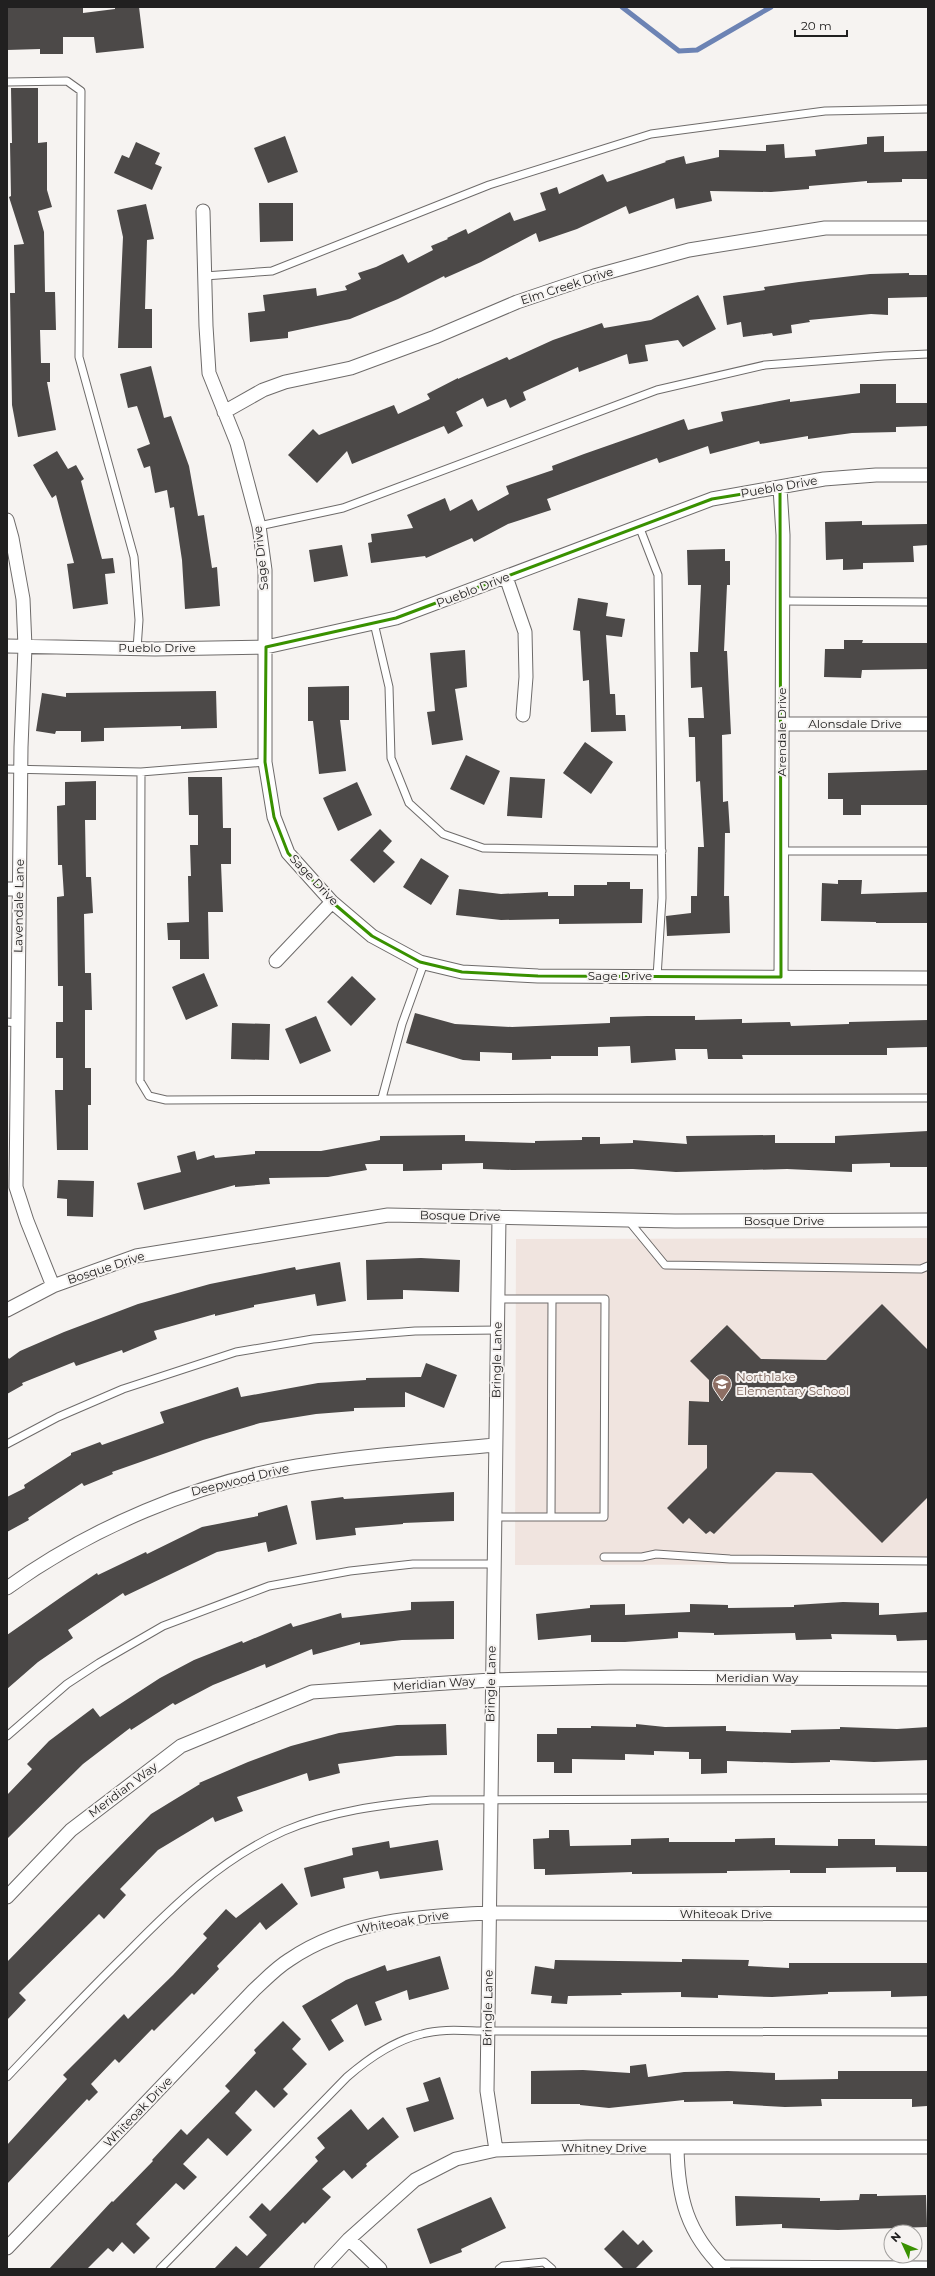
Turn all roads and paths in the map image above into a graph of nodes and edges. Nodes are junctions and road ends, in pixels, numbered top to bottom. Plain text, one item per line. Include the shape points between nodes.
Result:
1 (7, 82) edge
2 (928, 109) edge
3 (203, 210) dead end
4 (928, 228) edge
5 (205, 276) junction
6 (928, 354) edge
7 (224, 412) junction
8 (928, 475) edge
9 (780, 488) junction
10 (7, 520) edge
11 (259, 526) junction
12 (639, 526) junction
13 (506, 577) junction
14 (782, 601) junction
15 (928, 602) edge
16 (374, 623) junction
17 (7, 646) edge
18 (25, 647) junction
19 (266, 647) junction
20 (137, 649) junction
21 (523, 715) dead end
22 (782, 724) junction
23 (928, 724) edge
24 (265, 762) junction
25 (7, 769) edge
26 (20, 769) junction
27 (141, 772) junction
28 (782, 850) junction
29 (662, 851) junction
30 (928, 851) edge
31 (13, 889) edge
32 (332, 902) junction
33 (276, 961) dead end
34 (424, 963) junction
35 (658, 977) junction
36 (781, 977) junction
37 (928, 978) edge
38 (13, 1023) edge
39 (382, 1098) junction
40 (928, 1098) edge
41 (12, 1142) edge
42 (499, 1217) junction
43 (628, 1220) junction
44 (928, 1220) edge
45 (928, 1266) edge
46 (53, 1286) junction
47 (498, 1299) junction
48 (552, 1299) junction
49 (7, 1310) edge
50 (498, 1330) junction
51 (7, 1444) edge
52 (495, 1445) junction
53 (494, 1517) junction
54 (551, 1517) junction
55 (604, 1557) dead end
56 (928, 1561) edge
57 (493, 1564) junction
58 (7, 1588) edge
59 (928, 1679) edge
60 (491, 1680) junction
61 (7, 1736) edge
62 (490, 1798) junction
63 (928, 1798) edge
64 (7, 1897) edge
65 (489, 1913) junction
66 (928, 1914) edge
67 (487, 2031) junction
68 (928, 2032) edge
69 (7, 2077) edge
70 (928, 2147) edge
71 (677, 2148) junction
72 (496, 2150) junction
73 (349, 2239) junction
74 (7, 2248) edge
75 (928, 2265) edge
76 (721, 2266) edge
77 (891, 2267) edge
78 (160, 2269) edge
79 (321, 2269) edge
80 (380, 2269) edge
81 (499, 2269) edge
82 (552, 2269) edge

1 - 20 lane via 67,81 81,91 79,357 134,557 139,620
2 - 5 lane via 825,111 651,134 489,185 272,271
3 - 5 street, Sage Drive
4 - 7 street, Elm Creek Drive via 826,228 689,250 594,276 517,302 435,337 351,368 285,382 263,390
5 - 7 street, Sage Drive via 209,373
6 - 11 lane via 765,365 657,390 343,508
7 - 11 street, Sage Drive via 237,443
8 - 9 street, Pueblo Drive via 832,478
9 - 12 street, Pueblo Drive via 712,498
9 - 14 street, Arendale Drive via 783,535
10 - 18 street, Lavendale Lane via 23,599
11 - 19 street, Sage Drive via 265,570
12 - 13 street, Pueblo Drive
12 - 29 lane via 658,575
13 - 16 street, Pueblo Drive via 396,618
13 - 21 street via 525,632 526,677
14 - 15 lane
14 - 22 street, Arendale Drive
16 - 19 street, Pueblo Drive
16 - 29 lane via 390,687 391,758 409,803 443,834 483,848
17 - 18 street, Pueblo Drive
18 - 20 street, Pueblo Drive
18 - 26 street, Lavendale Lane
19 - 20 street, Pueblo Drive
19 - 24 street, Sage Drive
22 - 23 street, Alonsdale Drive
22 - 28 street, Arendale Drive
24 - 27 lane
24 - 32 street, Sage Drive via 274,817 288,853
25 - 26 lane
26 - 27 lane
26 - 31 street, Lavendale Lane
27 - 39 lane via 140,1081 149,1096 166,1100
28 - 30 lane
28 - 36 street, Arendale Drive
29 - 35 lane
31 - 38 street, Lavendale Lane
32 - 33 street
32 - 34 street, Sage Drive via 372,936
34 - 35 street, Sage Drive via 470,972 538,976
34 - 39 lane via 402,1024
35 - 36 street, Sage Drive
36 - 37 street, Sage Drive
38 - 41 street, Lavendale Lane
39 - 40 lane
41 - 46 street, Lavendale Lane via 16,1187 26,1220
42 - 43 street, Bosque Drive
42 - 46 street, Bosque Drive via 388,1214 136,1256
42 - 47 street, Bringle Lane
43 - 44 street, Bosque Drive
43 - 45 lane via 665,1265 921,1269
46 - 49 street, Bosque Drive
47 - 48 lane
47 - 50 street, Bringle Lane
48 - 54 lane
48 - 54 lane via 605,1299 604,1517
50 - 51 lane via 415,1331 313,1339 236,1352 123,1389 58,1417
50 - 52 street, Bringle Lane
52 - 53 street, Bringle Lane
52 - 58 street, Deepwood Drive via 296,1466 191,1492 107,1529 34,1568
53 - 54 lane
53 - 57 street, Bringle Lane
55 - 56 lane via 656,1554 730,1558
57 - 60 street, Bringle Lane
57 - 61 lane via 413,1564 350,1571 269,1586 163,1626 105,1659 67,1684
59 - 60 street, Meridian Way via 620,1677
60 - 62 street, Bringle Lane
60 - 64 street, Meridian Way via 312,1692 181,1746 71,1830
62 - 63 lane
62 - 65 street, Bringle Lane
62 - 69 lane via 378,1805 331,1814 283,1832 234,1858 204,1878 173,1906
65 - 66 street, Whiteoak Drive
65 - 67 street, Bringle Lane
65 - 74 street, Whiteoak Drive via 445,1915 362,1926 307,1949 287,1961 254,1990
67 - 68 lane
67 - 72 street, Bringle Lane via 487,2091
67 - 78 lane via 422,2033 369,2058 347,2077
70 - 71 street, Whitney Drive
71 - 72 street, Whitney Drive
71 - 76 street via 678,2181 684,2209 695,2234
72 - 73 street, Whitney Drive via 456,2159 415,2180
73 - 79 street, Whitney Drive
73 - 80 street
75 - 77 lane
76 - 77 lane
81 - 82 lane via 503,2266 544,2262

